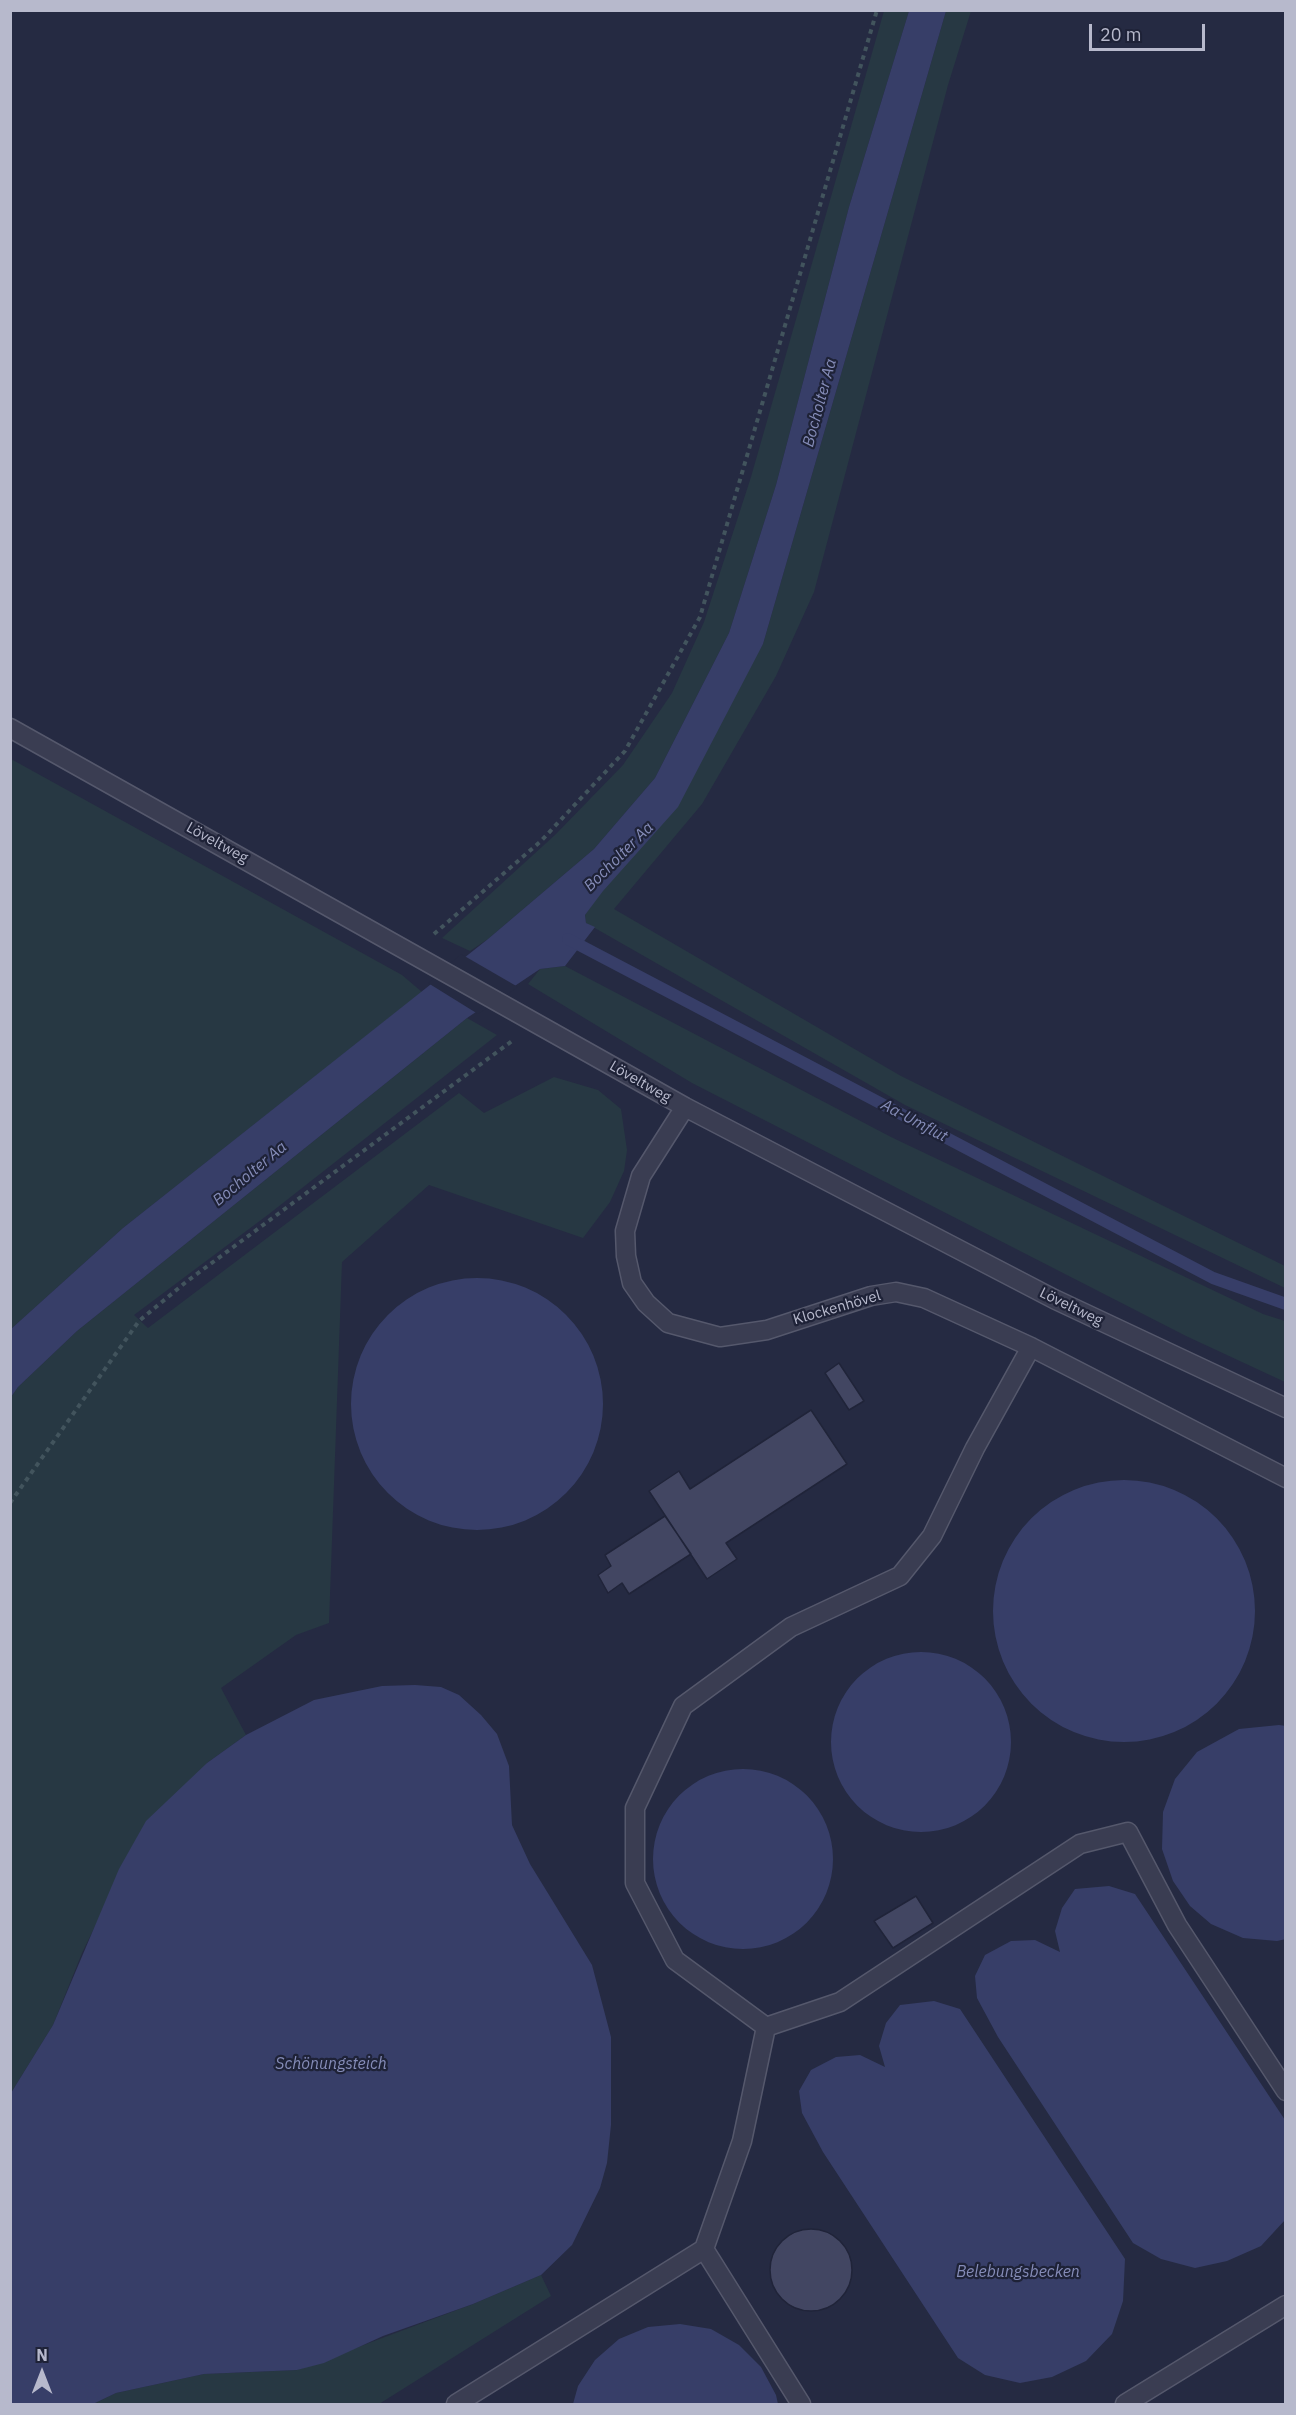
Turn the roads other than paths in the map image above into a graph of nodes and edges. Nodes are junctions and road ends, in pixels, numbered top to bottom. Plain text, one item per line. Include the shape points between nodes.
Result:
1 (10, 728) edge
2 (685, 1107) junction
3 (1031, 1347) junction
4 (1286, 1408) edge
5 (1286, 1478) edge
6 (766, 2027) junction
7 (1286, 2091) edge
8 (704, 2249) junction
9 (1286, 2305) edge
10 (456, 2404) edge
11 (801, 2404) edge
12 (1125, 2404) edge

1 - 2 street, Löveltweg
2 - 3 street, Klockenhövel via 641,1176 625,1231 632,1283 668,1323 720,1337 767,1330 871,1296 896,1292 924,1298
2 - 4 street, Löveltweg via 1054,1299
3 - 5 street, Klockenhövel
3 - 6 street via 932,1536 900,1576 791,1627 682,1706 635,1808 635,1883 675,1960
6 - 7 street via 840,2002 1080,1844 1128,1832 1177,1925
6 - 8 street via 742,2141
8 - 10 street
8 - 11 street
9 - 12 street

